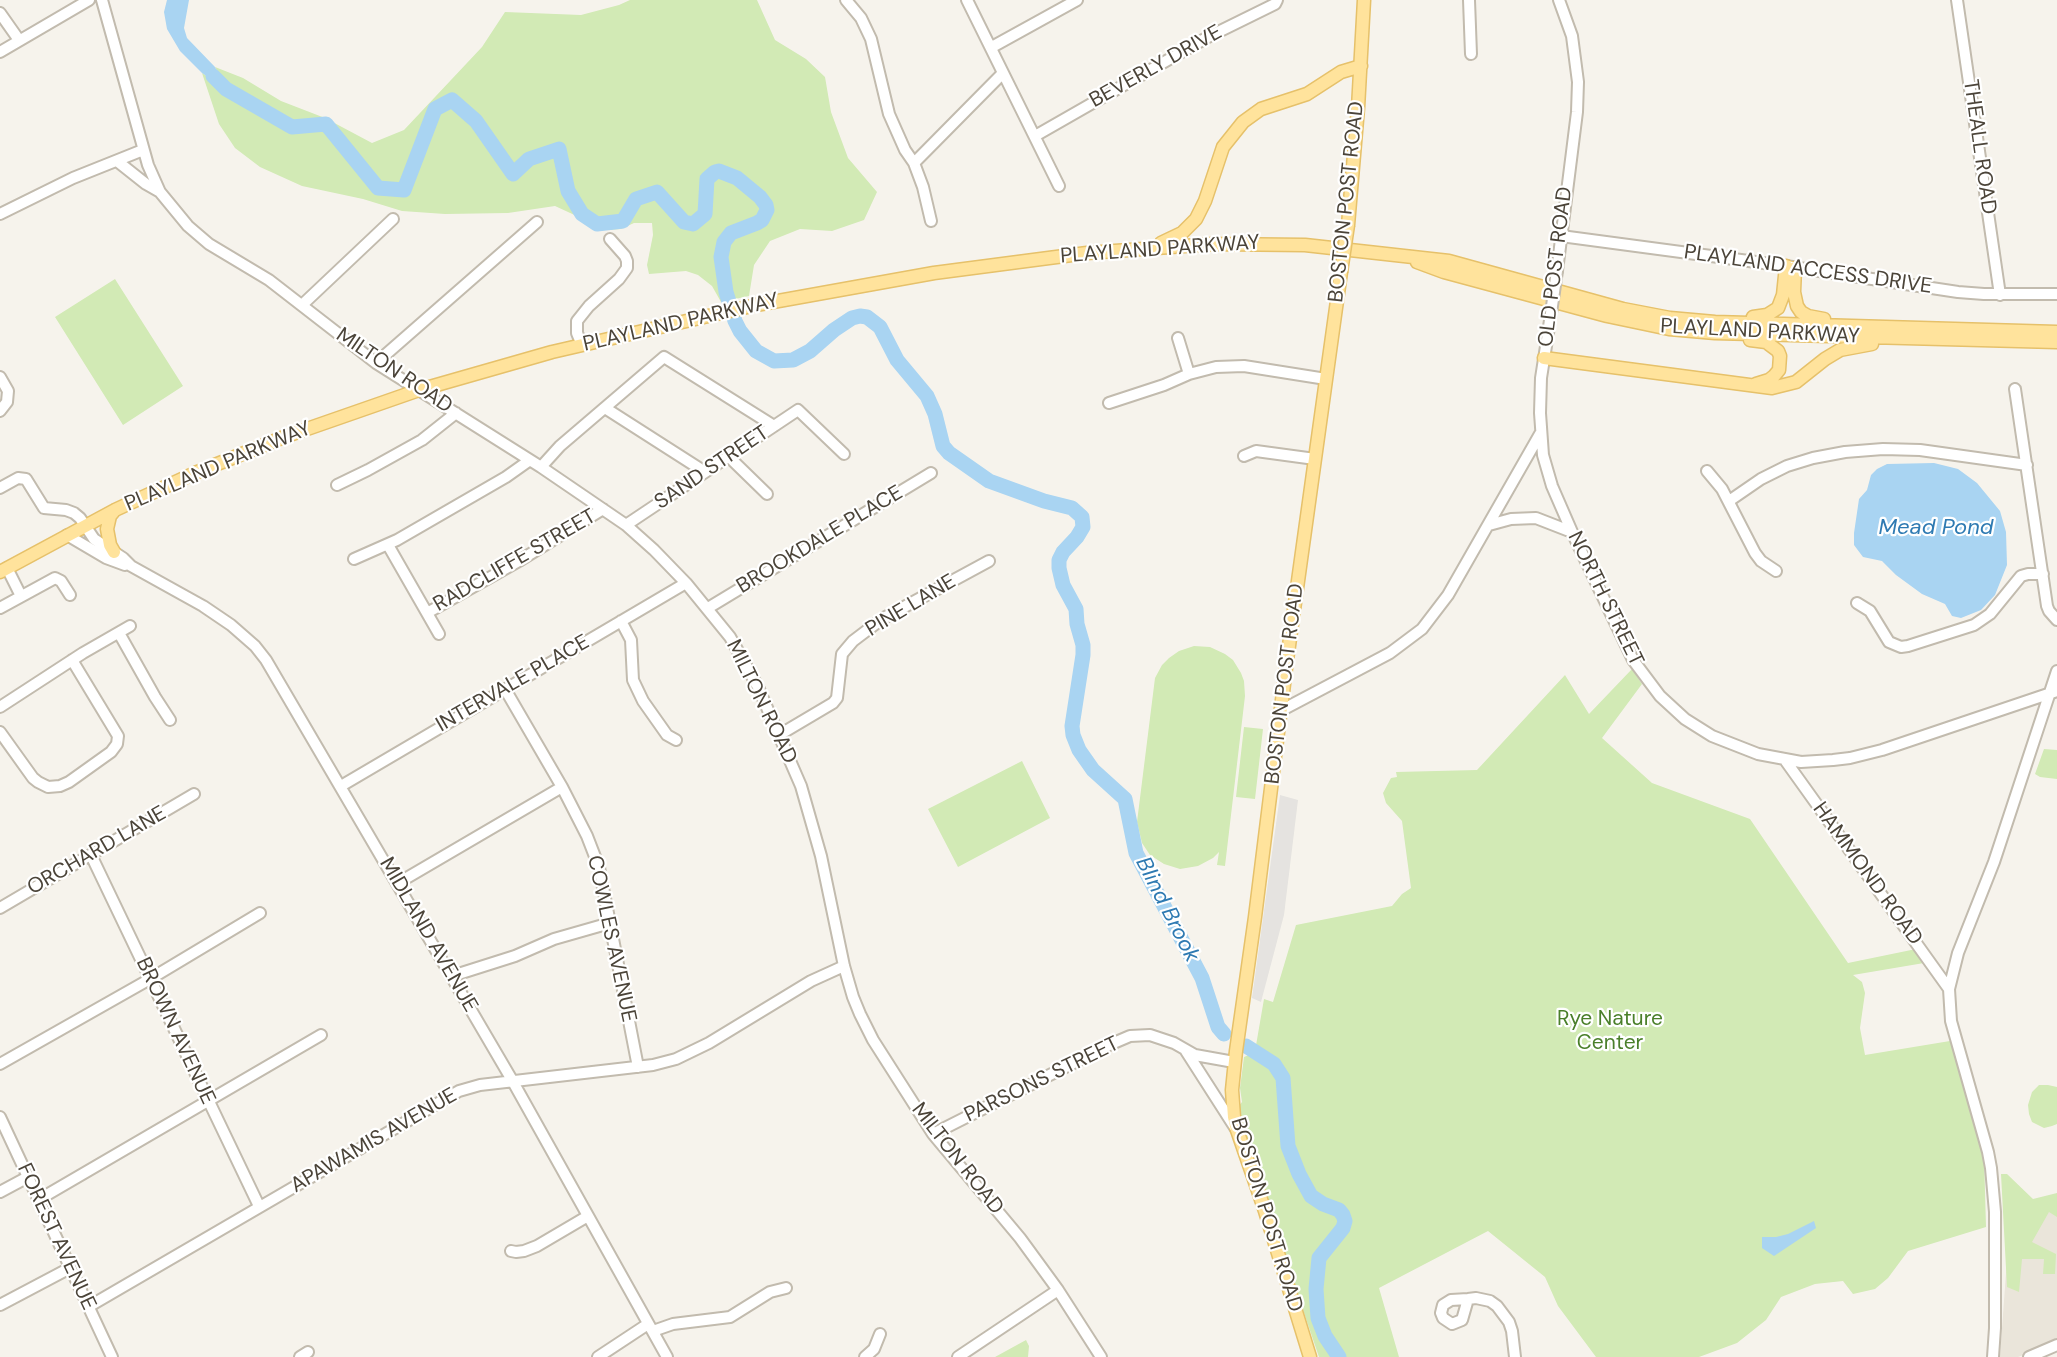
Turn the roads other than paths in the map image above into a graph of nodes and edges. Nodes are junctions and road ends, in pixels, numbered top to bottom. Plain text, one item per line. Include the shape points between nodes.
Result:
1 (89, 0) edge
2 (102, 0) edge
3 (846, 0) edge
4 (967, 0) edge
5 (1077, 0) edge
6 (1277, 0) edge
7 (1364, 0) edge
8 (1469, 0) edge
9 (1558, 0) edge
10 (1957, 0) edge
11 (0, 13) edge
12 (19, 40) junction
13 (992, 47) junction
14 (0, 52) edge
15 (1471, 54) dead end
16 (1360, 66) junction
17 (1002, 74) junction
18 (1035, 136) junction
19 (143, 150) junction
20 (117, 161) junction
21 (914, 163) junction
22 (1059, 186) dead end
23 (160, 192) junction
24 (0, 214) edge
25 (393, 219) dead end
26 (931, 221) dead end
27 (537, 222) dead end
28 (1560, 236) junction
29 (610, 239) dead end
30 (1146, 247) junction
31 (1401, 257) junction
32 (1790, 267) junction
33 (2057, 294) edge
34 (2000, 295) junction
35 (302, 306) junction
36 (1684, 320) junction
37 (1888, 327) junction
38 (1699, 332) junction
39 (2057, 332) edge
40 (1178, 339) dead end
41 (1918, 339) junction
42 (2057, 342) edge
43 (582, 345) junction
44 (1544, 358) junction
45 (376, 363) junction
46 (1190, 374) junction
47 (0, 377) edge
48 (1326, 379) junction
49 (1751, 385) junction
50 (2015, 389) dead end
51 (419, 390) junction
52 (1109, 404) dead end
53 (605, 408) junction
54 (0, 411) edge
55 (456, 413) junction
56 (774, 426) junction
57 (1540, 434) junction
58 (844, 454) dead end
59 (728, 456) junction
60 (1244, 456) dead end
61 (1315, 459) junction
62 (530, 460) junction
63 (2027, 465) junction
64 (541, 467) junction
65 (1707, 471) dead end
66 (705, 472) junction
67 (931, 473) dead end
68 (337, 485) dead end
69 (0, 488) edge
70 (767, 494) dead end
71 (1729, 501) junction
72 (603, 509) junction
73 (115, 510) junction
74 (85, 525) junction
75 (626, 525) junction
76 (1489, 525) junction
77 (1572, 532) junction
78 (67, 535) junction
79 (388, 545) junction
80 (114, 552) junction
81 (354, 559) dead end
82 (988, 561) dead end
83 (131, 566) junction
84 (4, 570) edge
85 (1776, 571) dead end
86 (2043, 574) junction
87 (686, 583) junction
88 (70, 595) dead end
89 (21, 596) junction
90 (1857, 603) dead end
91 (0, 608) edge
92 (708, 608) junction
93 (427, 613) junction
94 (2057, 620) edge
95 (621, 621) junction
96 (130, 626) dead end
97 (118, 633) junction
98 (439, 634) dead end
99 (72, 660) junction
100 (2057, 670) edge
101 (505, 689) junction
102 (2053, 692) edge
103 (0, 707) edge
104 (1282, 710) junction
105 (170, 720) dead end
106 (0, 732) edge
107 (779, 735) junction
108 (676, 740) dead end
109 (1785, 760) junction
110 (341, 786) junction
111 (562, 787) junction
112 (194, 794) dead end
113 (91, 855) junction
114 (398, 883) junction
115 (0, 908) edge
116 (260, 913) dead end
117 (610, 923) junction
118 (844, 966) junction
119 (452, 976) junction
120 (150, 979) junction
121 (1949, 989) junction
122 (321, 1035) dead end
123 (1186, 1051) junction
124 (1234, 1062) junction
125 (0, 1064) edge
126 (638, 1067) junction
127 (512, 1080) junction
128 (208, 1101) junction
129 (0, 1117) edge
130 (1237, 1130) junction
131 (933, 1134) junction
132 (28, 1177) junction
133 (0, 1192) edge
134 (38, 1200) junction
135 (259, 1206) junction
136 (588, 1216) junction
137 (511, 1251) dead end
138 (70, 1268) junction
139 (786, 1288) dead end
140 (1058, 1290) junction
141 (1468, 1299) dead end
142 (0, 1305) edge
143 (88, 1306) junction
144 (650, 1328) junction
145 (880, 1334) dead end
146 (2057, 1345) edge
147 (112, 1357) edge
148 (598, 1357) edge
149 (667, 1357) edge
150 (865, 1357) edge
151 (958, 1357) edge
152 (1101, 1357) edge
153 (1311, 1357) edge
154 (1515, 1357) edge
155 (1993, 1357) edge
156 (2029, 1357) edge

1 - 12 street
2 - 19 street, MILTON ROAD
3 - 21 street via 871,39 889,114
4 - 13 street
5 - 13 street
6 - 18 street, BEVERLY DRIVE
7 - 16 main road, BOSTON POST ROAD
8 - 15 street
9 - 28 street, OLD POST ROAD via 1572,36 1578,82
10 - 34 street, THEALL ROAD
11 - 12 street
12 - 14 street
13 - 17 street
16 - 30 main road via 1341,72 1307,94 1261,109 1243,122 1220,155 1196,219 1172,238
16 - 48 main road, BOSTON POST ROAD, bridge via 1348,225
17 - 18 street
17 - 21 street
18 - 22 street
19 - 20 street
19 - 23 street, MILTON ROAD
20 - 23 street
20 - 24 street
21 - 26 street
23 - 35 street, MILTON ROAD via 198,235
25 - 35 street
27 - 45 street
28 - 32 street, PLAYLAND ACCESS DRIVE
28 - 44 street, OLD POST ROAD, bridge
29 - 43 street via 625,256 627,268 582,313 577,333
30 - 31 main road, PLAYLAND PARKWAY via 1275,244
30 - 43 main road, PLAYLAND PARKWAY via 944,272 756,305
31 - 36 main road, PLAYLAND PARKWAY via 1449,261 1623,309
31 - 38 main road, PLAYLAND PARKWAY via 1607,316
32 - 34 street, PLAYLAND ACCESS DRIVE
32 - 36 main road via 1781,302 1773,312
32 - 37 main road via 1795,300 1808,316
33 - 34 street, PLAYLAND ACCESS DRIVE
35 - 45 street, MILTON ROAD
36 - 37 main road, PLAYLAND PARKWAY
37 - 39 main road, PLAYLAND PARKWAY
38 - 41 main road, PLAYLAND PARKWAY
38 - 49 main road via 1766,342 1778,351 1780,363 1774,376
40 - 46 street
41 - 42 main road, PLAYLAND PARKWAY
41 - 49 main road via 1848,347 1788,385
43 - 51 main road, PLAYLAND PARKWAY
44 - 49 main road
44 - 57 street, OLD POST ROAD
45 - 51 street, MILTON ROAD
46 - 48 street via 1216,367 1244,366
46 - 52 street
47 - 54 street via 9,391
48 - 61 main road, BOSTON POST ROAD
50 - 63 street
51 - 55 street, MILTON ROAD
51 - 73 main road, PLAYLAND PARKWAY via 254,449
53 - 56 street via 664,357
53 - 64 street
53 - 66 street
55 - 62 street, MILTON ROAD
55 - 68 street via 422,440
56 - 58 street, SAND STREET via 798,410
56 - 59 street, SAND STREET
57 - 76 street, OLD POST ROAD
57 - 77 street, NORTH STREET via 1550,479
59 - 66 street, SAND STREET
59 - 70 street
60 - 61 street via 1256,451
61 - 104 main road, BOSTON POST ROAD
62 - 64 street, MILTON ROAD
62 - 79 street
63 - 71 street via 1920,450 1845,452 1787,466
63 - 86 street
64 - 72 street, MILTON ROAD
65 - 71 street
66 - 75 street, SAND STREET
67 - 92 street, BROOKDALE PLACE
69 - 74 street, MIDLAND AVENUE via 18,478 26,479 44,508 74,513
71 - 85 street via 1755,553
72 - 75 street, MILTON ROAD
72 - 93 street, RADCLIFFE STREET
73 - 74 main road, PLAYLAND PARKWAY
73 - 80 main road via 107,529
74 - 78 main road, PLAYLAND PARKWAY
74 - 80 street, MIDLAND AVENUE via 94,539
75 - 87 street, MILTON ROAD
76 - 77 street via 1536,518
76 - 104 street, OLD POST ROAD via 1448,596 1422,629 1390,653
77 - 109 street, NORTH STREET via 1629,652 1660,696 1712,736
78 - 83 street, MIDLAND AVENUE via 106,558
78 - 84 main road, PLAYLAND PARKWAY
79 - 81 street
79 - 93 street
80 - 83 street, MIDLAND AVENUE
82 - 107 street, PINE LANE via 882,620 853,641 842,654 837,698
83 - 110 street, MIDLAND AVENUE via 218,615 255,646
84 - 89 street
86 - 90 street via 2021,576 1990,614 1974,625 1908,646 1889,642 1873,615
86 - 94 street via 2049,611
87 - 92 street, MILTON ROAD
87 - 95 street, INTERVALE PLACE
88 - 89 street via 55,578
89 - 91 street
92 - 107 street, MILTON ROAD via 744,660
93 - 98 street
95 - 101 street, INTERVALE PLACE
95 - 108 street via 631,640 633,680 667,735
96 - 97 street
97 - 99 street
97 - 105 street
99 - 103 street
99 - 106 street via 118,736 111,752 69,782 48,787 33,778
100 - 102 street
101 - 110 street, INTERVALE PLACE
101 - 111 street, COWLES AVENUE
102 - 109 street, NORTH STREET via 1866,755 1818,761
102 - 121 street via 1958,953
104 - 124 main road, BOSTON POST ROAD
107 - 118 street, MILTON ROAD via 815,832
109 - 121 street, HAMMOND ROAD
110 - 114 street, MIDLAND AVENUE
111 - 114 street
111 - 117 street, COWLES AVENUE via 598,867
112 - 113 street, ORCHARD LANE
113 - 115 street, ORCHARD LANE
113 - 120 street, BROWN AVENUE
114 - 119 street, MIDLAND AVENUE
116 - 120 street
117 - 119 street
117 - 126 street, COWLES AVENUE
118 - 126 street, APAWAMIS AVENUE via 811,981 690,1053
118 - 131 street, MILTON ROAD via 873,1040
119 - 127 street, MIDLAND AVENUE
120 - 125 street
120 - 128 street, BROWN AVENUE
121 - 155 street via 1951,1021 1962,1068 1991,1168 1995,1212
122 - 128 street
123 - 124 street, PARSONS STREET
123 - 130 street
123 - 131 street, PARSONS STREET via 1150,1035 1130,1036
124 - 130 main road, BOSTON POST ROAD
126 - 127 street, APAWAMIS AVENUE
127 - 135 street, APAWAMIS AVENUE via 459,1091
127 - 136 street, MIDLAND AVENUE
128 - 134 street
128 - 135 street, BROWN AVENUE
129 - 132 street, FOREST AVENUE
130 - 153 main road, BOSTON POST ROAD
131 - 140 street, MILTON ROAD
132 - 133 street
132 - 134 street, FOREST AVENUE
134 - 138 street, FOREST AVENUE
135 - 143 street, APAWAMIS AVENUE
136 - 137 street via 537,1246
136 - 144 street, MIDLAND AVENUE
138 - 142 street
138 - 143 street, FOREST AVENUE
139 - 144 street via 770,1292 730,1317
140 - 151 street
140 - 152 street, MILTON ROAD
141 - 154 street via 1490,1301 1503,1313 1512,1332
143 - 147 street, FOREST AVENUE
144 - 148 street
144 - 149 street, MIDLAND AVENUE
145 - 150 street via 874,1349
146 - 156 street

